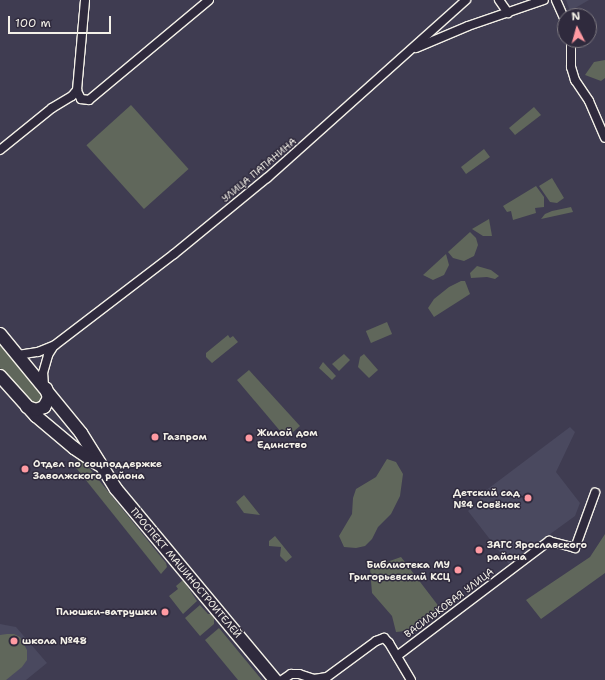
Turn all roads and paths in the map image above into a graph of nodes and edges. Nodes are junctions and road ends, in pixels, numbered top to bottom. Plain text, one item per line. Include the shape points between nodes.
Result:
1 (85, 0) edge
2 (209, 0) edge
3 (466, 0) edge
4 (499, 0) edge
5 (544, 0) edge
6 (508, 13) junction
7 (571, 48) edge
8 (410, 51) junction
9 (77, 91) junction
10 (605, 138) edge
11 (0, 150) edge
12 (0, 334) edge
13 (55, 345) junction
14 (18, 355) junction
15 (0, 376) edge
16 (45, 387) junction
17 (26, 406) junction
18 (100, 465) junction
19 (595, 494) dead end
20 (397, 656) junction
21 (275, 680) edge
22 (282, 680) edge
23 (411, 680) edge

1 - 9 street
2 - 9 street via 89,100 81,99
3 - 8 street, УЛИЦА ПАПАНИНА
4 - 6 street
5 - 6 street
6 - 8 street via 468,26
7 - 10 street via 571,67 575,80 589,101
8 - 13 street, УЛИЦА ПАПАНИНА via 267,178 174,254
9 - 11 street
12 - 14 street, ПРОСПЕКТ МАШИНОСТРОИТЕЛЕЙ
13 - 14 street, УЛИЦА ПАПАНИНА via 42,351
13 - 16 street, УЛИЦА ПАПАНИНА via 47,358 43,376
14 - 16 street, ПРОСПЕКТ МАШИНОСТРОИТЕЛЕЙ
15 - 17 street, ПРОСПЕКТ МАШИНОСТРОИТЕЛЕЙ
16 - 17 street via 49,395 46,405 36,410
16 - 18 street, ПРОСПЕКТ МАШИНОСТРОИТЕЛЕЙ via 81,433
17 - 18 street, ПРОСПЕКТ МАШИНОСТРОИТЕЛЕЙ via 74,448
18 - 21 street, ПРОСПЕКТ МАШИНОСТРОИТЕЛЕЙ via 116,489
19 - 20 street, ВАСИЛЬКОВАЯ УЛИЦА via 575,548 550,541
20 - 22 street via 387,640 380,639 327,677 314,679 291,674
20 - 23 street

